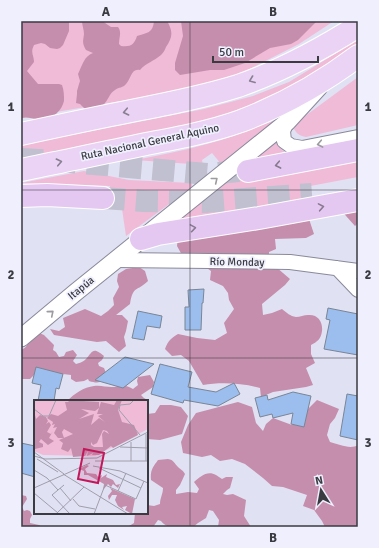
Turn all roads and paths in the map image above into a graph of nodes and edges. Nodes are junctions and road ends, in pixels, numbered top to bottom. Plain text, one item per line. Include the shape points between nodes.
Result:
1 (358, 26) edge
2 (358, 56) edge
3 (327, 78) junction
4 (287, 122) junction
5 (21, 134) edge
6 (358, 137) edge
7 (358, 150) edge
8 (21, 170) edge
9 (248, 171) tunnel mouth
10 (358, 186) edge
11 (312, 194) tunnel mouth
12 (21, 196) edge
13 (103, 198) tunnel mouth
14 (358, 200) edge
15 (141, 239) junction
16 (116, 260) junction
17 (337, 268) junction
18 (358, 271) edge
19 (358, 290) edge
20 (21, 338) edge

1 -> 5 highway via 309,55 238,86 206,96
2 - 3 highway, Ruta Nacional General Aquino
3 - 4 street, Itapúa
8 -> 3 highway, Ruta Nacional General Aquino via 209,131 269,110
6 -> 4 street via 302,148 291,146 284,141 283,131
15 -> 4 street, Itapúa
7 -> 9 highway
10 - 11 highway
12 - 13 highway
15 -> 14 highway
15 - 16 street, Itapúa
16 - 17 street, Río Monday via 290,262
20 -> 16 street, Itapúa
17 - 18 street, Río Monday
17 - 19 street

